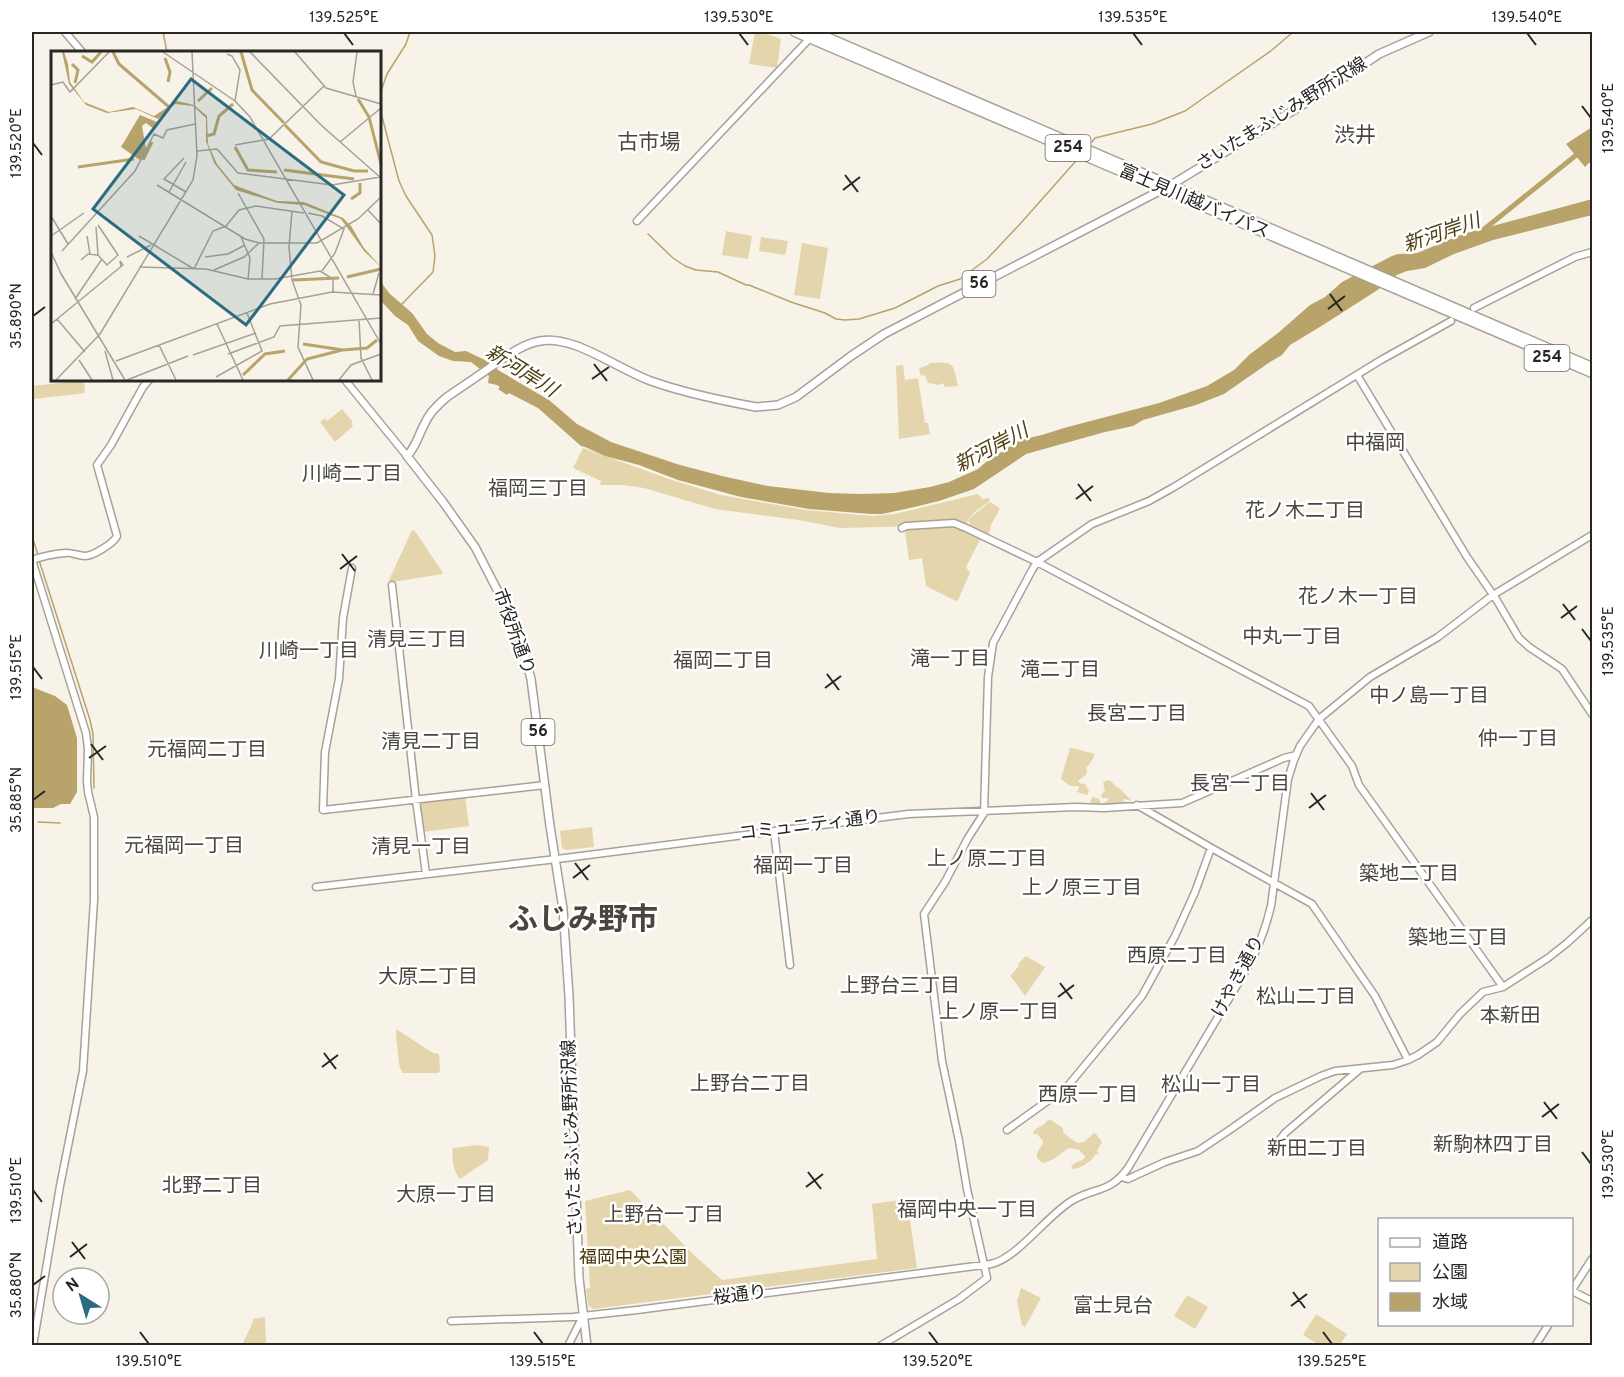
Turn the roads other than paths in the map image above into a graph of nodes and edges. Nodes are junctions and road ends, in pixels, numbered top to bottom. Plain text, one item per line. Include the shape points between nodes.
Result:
1 (65, 32) edge
2 (795, 32) edge
3 (1429, 32) edge
4 (814, 33) edge
5 (81, 51) edge
6 (1171, 185) junction
7 (1162, 190) junction
8 (637, 221) dead end
9 (1593, 252) edge
10 (1344, 263) junction
11 (1403, 289) junction
12 (1474, 308) dead end
13 (1451, 321) dead end
14 (1504, 335) junction
15 (1536, 343) junction
16 (1593, 362) edge
17 (1593, 367) edge
18 (1593, 373) edge
19 (1357, 375) junction
20 (1593, 378) edge
21 (148, 381) edge
22 (346, 381) edge
23 (407, 456) junction
24 (902, 528) dead end
25 (1593, 535) edge
26 (1037, 562) junction
27 (352, 568) dead end
28 (392, 585) dead end
29 (1493, 595) junction
30 (1593, 714) edge
31 (1319, 719) junction
32 (1296, 755) junction
33 (545, 785) junction
34 (416, 800) junction
35 (1137, 805) junction
36 (984, 812) junction
37 (774, 831) junction
38 (1211, 848) junction
39 (555, 858) junction
40 (426, 874) junction
41 (1274, 884) junction
42 (316, 887) dead end
43 (1593, 920) edge
44 (790, 965) dead end
45 (1503, 987) junction
46 (569, 996) joint
47 (1408, 1060) junction
48 (1360, 1069) junction
49 (1007, 1130) dead end
50 (1274, 1147) dead end
51 (1122, 1177) junction
52 (1593, 1259) edge
53 (984, 1265) junction
54 (1573, 1289) edge
55 (1573, 1291) edge
56 (1593, 1301) edge
57 (583, 1316) junction
58 (451, 1321) dead end
59 (1548, 1326) edge
60 (33, 1346) edge
61 (568, 1346) edge
62 (586, 1346) edge
63 (880, 1346) edge
64 (1535, 1346) edge

1 - 5 street
2 - 4 highway, 富士見川越バイパス / 254
3 - 6 main road, さいたまふじみ野所沢線 / 56 via 1379,54 1304,105
4 - 6 highway, 富士見川越バイパス / 254
4 - 7 highway, 富士見川越バイパス / 254
4 - 8 street
6 - 7 main road, さいたまふじみ野所沢線 / 56
6 - 10 highway, 富士見川越バイパス / 254
7 - 10 highway, 富士見川越バイパス / 254
7 - 23 main road, さいたまふじみ野所沢線 / 56 via 884,334 796,397 778,405 743,405 664,386 567,342 548,339 512,353 433,410
9 - 12 street via 1575,257
10 - 11 highway, 富士見川越バイパス / 254
11 - 14 highway, 富士見川越バイパス / 254
11 - 15 highway, 富士見川越バイパス / 254
13 - 19 street
14 - 18 highway, 富士見川越バイパス / 254
14 - 20 highway, 254
15 - 16 highway, 254
15 - 17 highway, 富士見川越バイパス / 254
19 - 26 street via 1174,487 1092,524
19 - 29 street
21 - 60 street via 97,465 116,541 84,556 68,553 32,560 86,734 88,792 94,817 82,1071
22 - 23 street
23 - 33 main road, 市役所通り / 56 via 468,537 506,607 531,679
24 - 26 street via 954,523
25 - 29 street, けやき通り
26 - 31 street via 1299,700
26 - 36 street via 993,643 988,677
27 - 34 street via 343,618 340,672 325,752 323,810
28 - 34 street
29 - 30 street via 1519,638 1562,669
29 - 31 street, けやき通り via 1438,637 1370,677
31 - 32 street, けやき通り
31 - 45 street via 1352,766 1359,785
32 - 35 street, コミュニティ通り via 1182,802
32 - 41 street, けやき通り via 1287,788
33 - 34 street
33 - 39 main road, 市役所通り / 56
34 - 40 street
35 - 36 street, コミュニティ通り
35 - 38 street
36 - 37 street, コミュニティ通り via 908,814
36 - 53 street via 924,914 942,1061
37 - 39 street, コミュニティ通り
37 - 44 street
38 - 41 street
38 - 49 street via 1195,892 1142,996 1067,1087
39 - 40 street, コミュニティ通り
39 - 46 main road, 市役所通り / 56
40 - 42 street, コミュニティ通り
41 - 47 street via 1312,904 1375,996
41 - 51 street, けやき通り via 1267,922 1249,965
43 - 45 street, 桜通り via 1558,950
45 - 47 street, 桜通り via 1483,992 1437,1042
46 - 57 main road, さいたまふじみ野所沢線 / 56 via 576,1234
47 - 48 street, 桜通り
48 - 50 street
48 - 51 street, 桜通り via 1321,1076 1275,1098 1198,1151 1128,1179
51 - 53 street, 桜通り via 1110,1186 1071,1201 1007,1256
52 - 54 street
53 - 57 street, 桜通り
53 - 63 street via 986,1280
55 - 56 street
57 - 58 street, 桜通り
57 - 61 street
57 - 62 main road, 56
59 - 64 street

